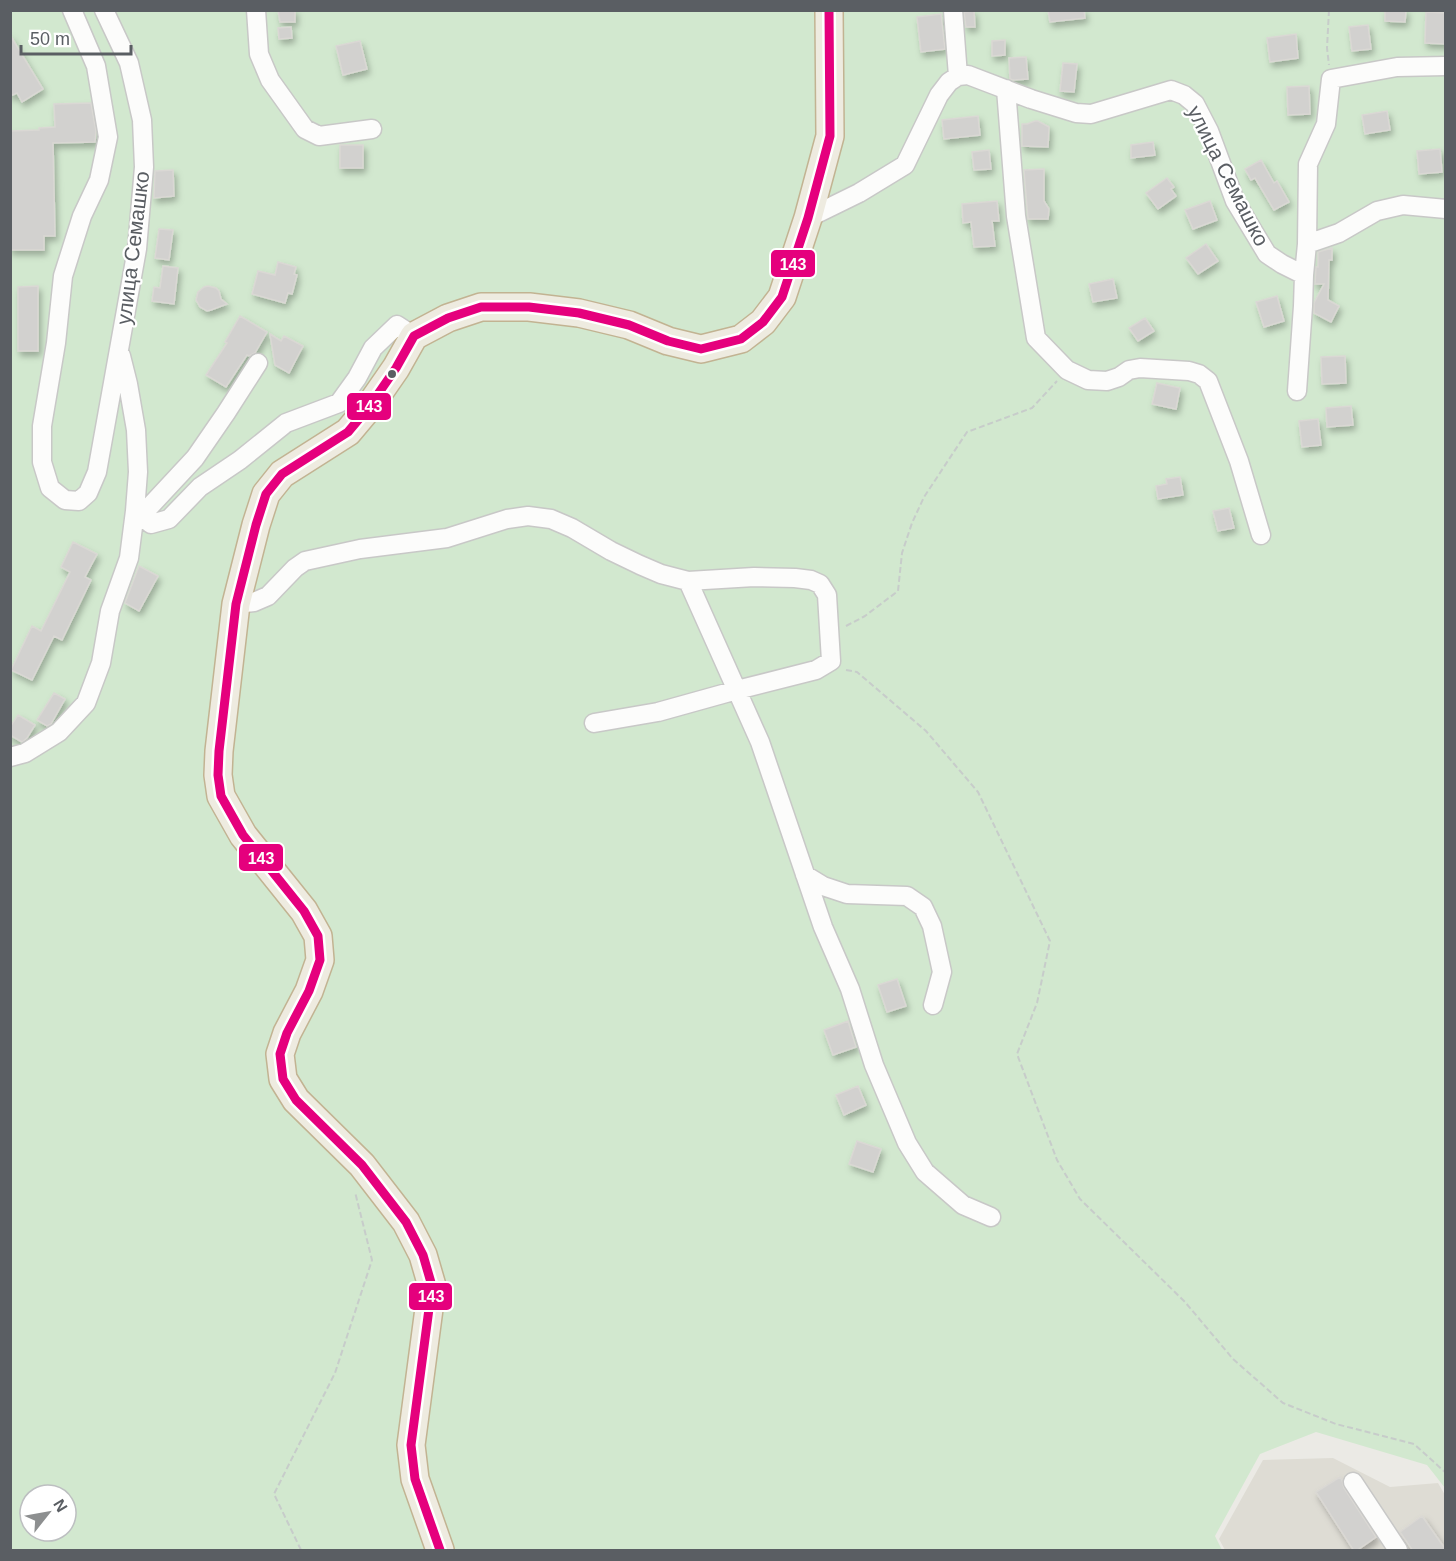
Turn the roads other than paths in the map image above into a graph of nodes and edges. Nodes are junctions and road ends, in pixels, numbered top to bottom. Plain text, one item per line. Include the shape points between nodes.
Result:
1 (72, 10) edge
2 (104, 10) edge
3 (256, 10) edge
4 (829, 10) edge
5 (953, 10) edge
6 (1446, 66) edge
7 (958, 76) junction
8 (1006, 89) junction
9 (372, 129) dead end
10 (1446, 209) edge
11 (808, 218) junction
12 (1307, 244) junction
13 (1304, 275) junction
14 (414, 336) junction
15 (119, 348) junction
16 (258, 363) dead end
17 (1298, 391) dead end
18 (138, 514) junction
19 (1261, 535) dead end
20 (688, 581) junction
21 (236, 604) junction
22 (737, 690) junction
23 (594, 723) dead end
24 (10, 757) edge
25 (805, 874) junction
26 (933, 1005) dead end
27 (991, 1217) dead end
28 (1353, 1482) dead end
29 (440, 1551) edge
30 (1398, 1551) edge

1 - 15 street, улица Семашко via 96,66 108,137 99,180 82,216 63,276 42,426 46,477 50,488 65,500 79,501 88,493 97,472
2 - 15 street, улица Семашко via 129,63 142,120 144,167 137,249
3 - 9 street via 259,54 270,80 305,129 319,136
4 - 11 highway via 830,136
5 - 7 street
6 - 12 street via 1397,67 1330,79 1326,124 1308,164
7 - 8 street, улица Семашко via 968,75
7 - 11 street via 939,95 905,165 859,194
8 - 13 street, улица Семашко via 1084,114 1171,90 1184,95 1195,104 1235,201 1267,254
8 - 19 street via 1016,216 1036,338 1067,370 1088,380 1107,381 1140,368 1189,371 1208,381 1239,461
10 - 12 street via 1403,205 1377,211 1339,233
11 - 14 highway via 782,297 763,322 741,339 701,349 579,313 520,307 481,307 448,318
12 - 13 street
13 - 17 street
14 - 18 street via 397,325 373,348 339,404 286,423 200,487 169,519 151,524
14 - 21 highway via 396,368 348,432 282,474 266,494
15 - 18 street via 136,430
16 - 18 street via 195,458
18 - 24 street via 129,558 110,611 101,663 86,703 59,732 25,753
20 - 21 street via 640,565 551,519 528,516 447,538 360,549 305,561 268,596
20 - 22 street
20 - 22 street via 795,578 820,584 827,595 831,661 816,670
21 - 29 highway via 219,751 221,796 243,835 304,911 318,936 320,960 280,1054 283,1079 296,1100 362,1165 406,1222 423,1255 432,1286 411,1445 415,1479
22 - 23 street via 658,712
22 - 25 street via 760,742
25 - 26 street via 823,886 847,894 907,896 923,907 933,926 942,972
25 - 27 street via 850,989 874,1065 907,1143 926,1172 963,1205
28 - 30 street

